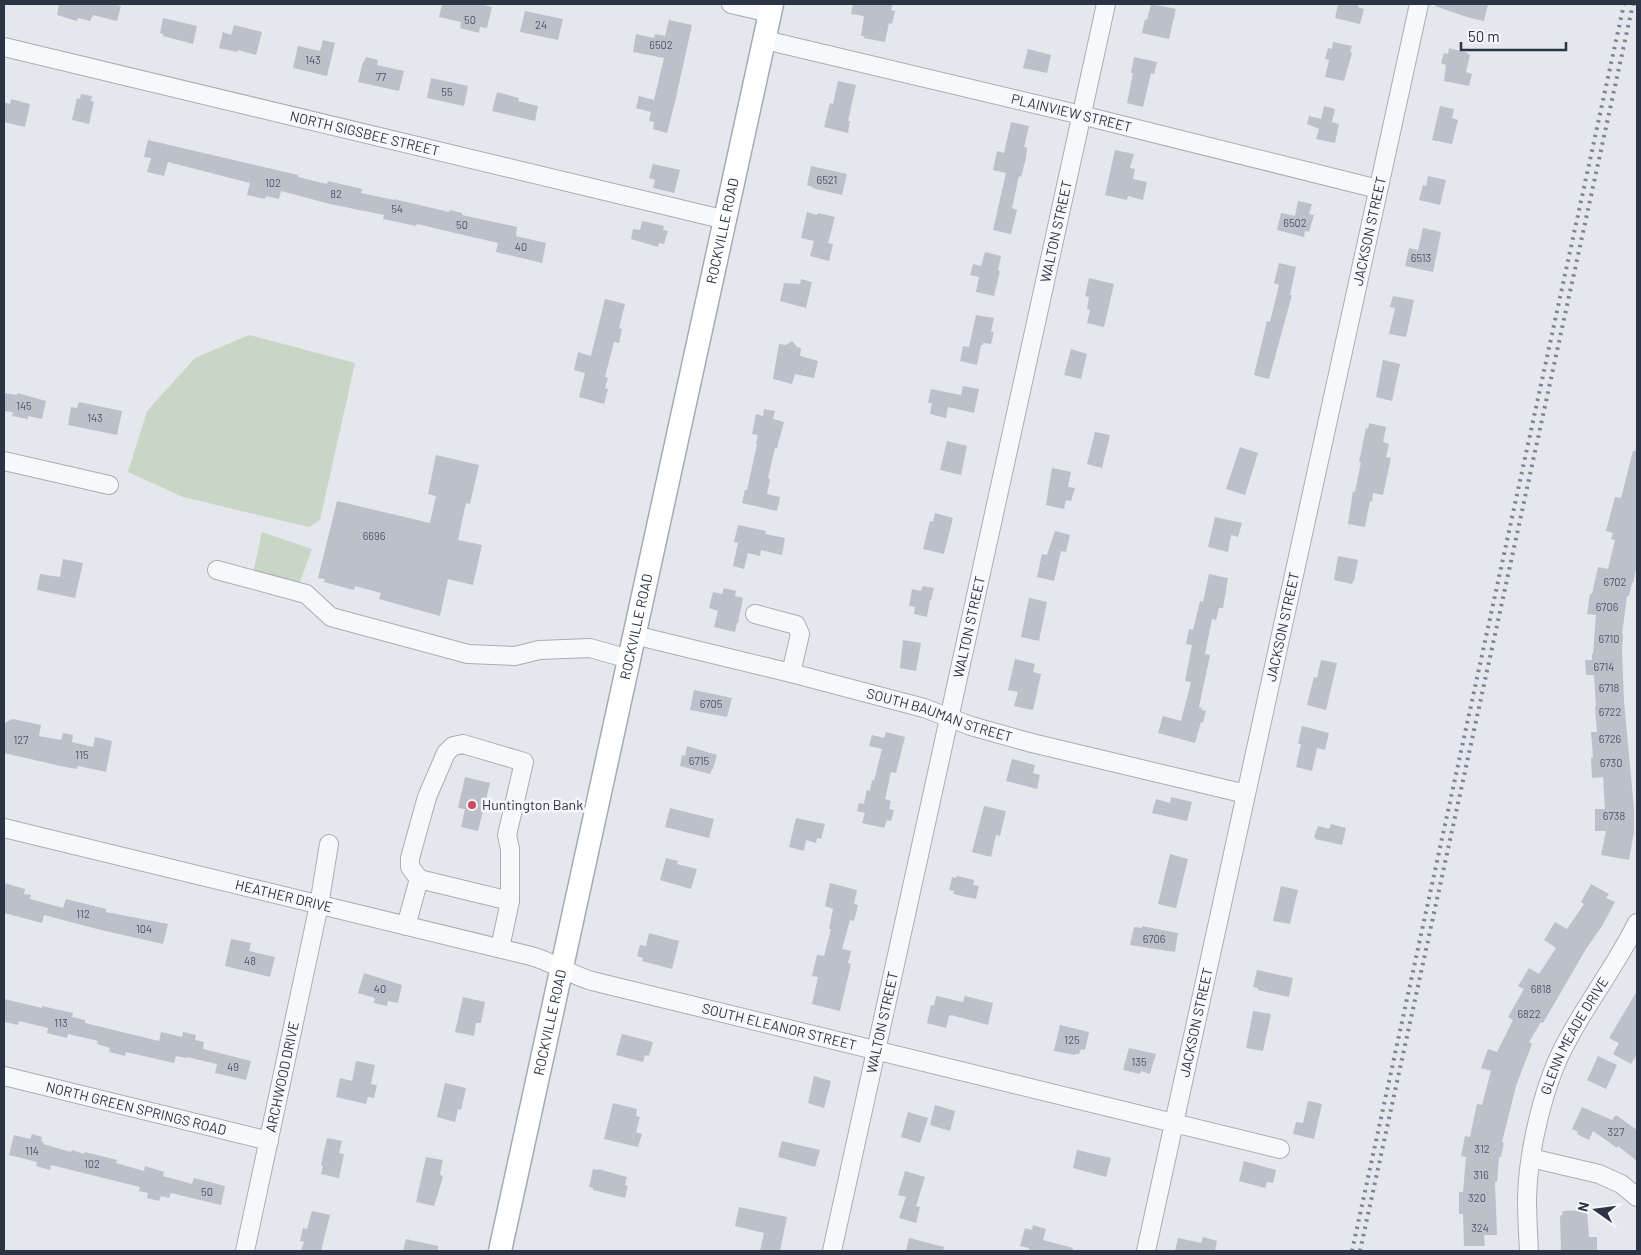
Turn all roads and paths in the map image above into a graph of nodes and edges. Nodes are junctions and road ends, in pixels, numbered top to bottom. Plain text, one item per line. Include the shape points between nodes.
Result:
1 (731, 4) edge
2 (1106, 4) edge
3 (1419, 4) edge
4 (771, 8) edge
5 (765, 40) junction
6 (4, 48) edge
7 (1081, 115) junction
8 (1378, 189) junction
9 (726, 220) junction
10 (4, 460) edge
11 (110, 485) dead end
12 (217, 570) dead end
13 (755, 614) dead end
14 (634, 635) junction
15 (628, 658) junction
16 (791, 673) junction
17 (949, 717) junction
18 (1246, 794) junction
19 (4, 828) edge
20 (329, 844) dead end
21 (419, 879) junction
22 (510, 901) junction
23 (319, 904) junction
24 (1637, 923) edge
25 (406, 926) junction
26 (500, 948) junction
27 (562, 970) junction
28 (877, 1051) junction
29 (4, 1076) edge
30 (1174, 1124) junction
31 (269, 1141) junction
32 (1280, 1149) dead end
33 (1531, 1158) junction
34 (1637, 1196) edge
35 (245, 1251) edge
36 (500, 1251) edge
37 (832, 1251) edge
38 (1146, 1251) edge
39 (1529, 1251) edge

1 - 4 street
2 - 7 street, WALTON STREET
3 - 8 street, JACKSON STREET
4 - 5 main road, ROCKVILLE ROAD
5 - 7 street, PLAINVIEW STREET
5 - 9 main road, ROCKVILLE ROAD
6 - 9 street, NORTH SIGSBEE STREET
7 - 8 street, PLAINVIEW STREET
7 - 17 street, WALTON STREET
8 - 18 street, JACKSON STREET
9 - 14 main road, ROCKVILLE ROAD
10 - 11 street
12 - 15 street via 306,594 331,617 468,654 515,656 539,650 590,648
13 - 16 street via 796,625 800,634
14 - 15 main road, ROCKVILLE ROAD
14 - 16 street, SOUTH BAUMAN STREET
15 - 27 main road, ROCKVILLE ROAD
16 - 17 street, SOUTH BAUMAN STREET
17 - 18 street, SOUTH BAUMAN STREET via 1032,743
17 - 28 street, WALTON STREET
18 - 30 street, JACKSON STREET
19 - 23 street, HEATHER DRIVE
20 - 23 street, ARCHWOOD DRIVE
21 - 22 street
21 - 22 street via 410,867 410,858 427,797 446,753 453,746 463,744 524,762 507,835
21 - 25 street
22 - 26 street
23 - 25 street, HEATHER DRIVE
23 - 31 street, ARCHWOOD DRIVE
24 - 33 street, GLENN MEADE DRIVE via 1563,1048 1547,1089
25 - 26 street, HEATHER DRIVE
26 - 27 street, HEATHER DRIVE via 540,958
27 - 28 street, SOUTH ELEANOR STREET via 592,981
27 - 36 main road, ROCKVILLE ROAD
28 - 30 street, SOUTH ELEANOR STREET
28 - 37 street, WALTON STREET
29 - 31 street, NORTH GREEN SPRINGS ROAD
30 - 32 street, SOUTH ELEANOR STREET
30 - 38 street, JACKSON STREET
31 - 35 street, ARCHWOOD DRIVE
33 - 34 street via 1599,1174
33 - 39 street, GLENN MEADE DRIVE

